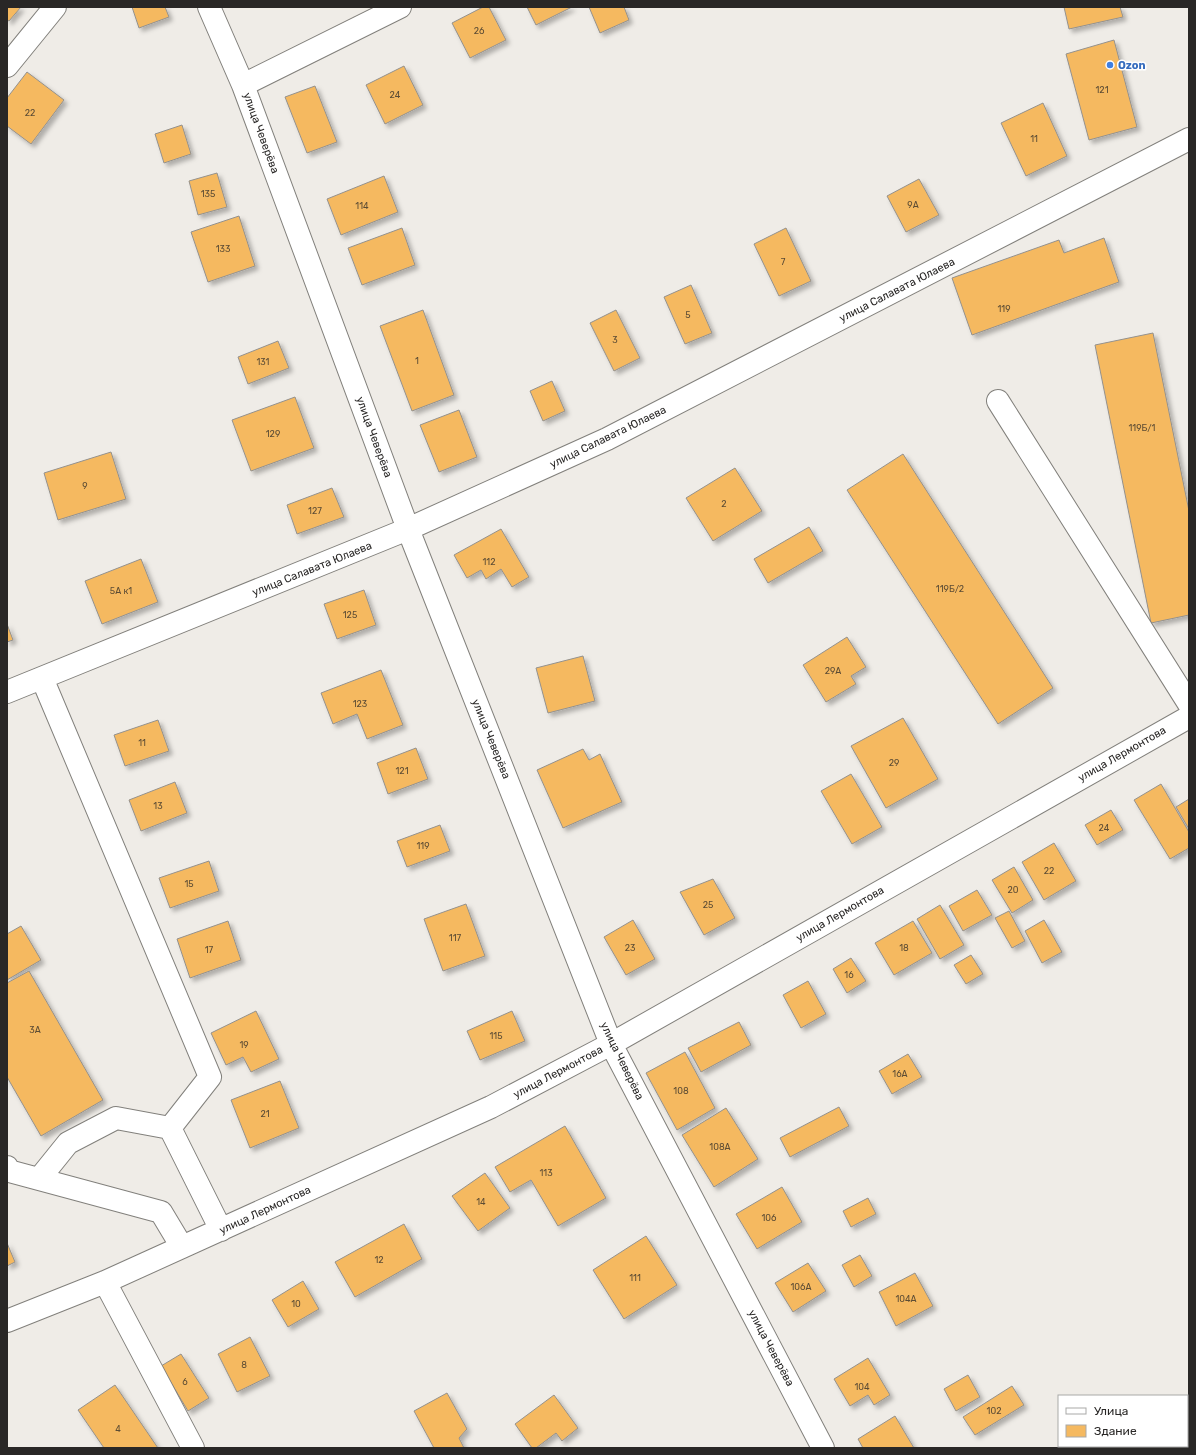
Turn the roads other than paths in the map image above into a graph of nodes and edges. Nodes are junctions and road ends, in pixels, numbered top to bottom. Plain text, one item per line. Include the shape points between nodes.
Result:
1 (55, 7) edge
2 (209, 7) edge
3 (400, 7) edge
4 (7, 66) edge
5 (243, 85) junction
6 (1189, 140) edge
7 (998, 401) dead end
8 (408, 529) junction
9 (42, 678) junction
10 (7, 692) edge
11 (1189, 704) edge
12 (1189, 717) edge
13 (611, 1044) junction
14 (170, 1128) junction
15 (7, 1167) edge
16 (39, 1179) junction
17 (221, 1230) junction
18 (182, 1247) junction
19 (105, 1282) junction
20 (7, 1322) edge
21 (193, 1448) edge
22 (823, 1448) edge

1 - 4 street
2 - 5 street, улица Чеверёва
3 - 5 street
5 - 8 street, улица Чеверёва
6 - 8 street, улица Салавата Юлаева via 608,439
7 - 11 street
8 - 9 street, улица Салавата Юлаева
8 - 13 street, улица Чеверёва
9 - 10 street, улица Салавата Юлаева
9 - 14 street via 210,1078
12 - 13 street, улица Лермонтова
13 - 17 street, улица Лермонтова via 491,1107
13 - 22 street, улица Чеверёва
14 - 16 street via 116,1118 68,1143
14 - 17 street
15 - 16 street via 9,1171
16 - 18 street via 161,1212
17 - 18 street, улица Лермонтова
18 - 19 street, улица Лермонтова
19 - 20 street, улица Лермонтова
19 - 21 street

